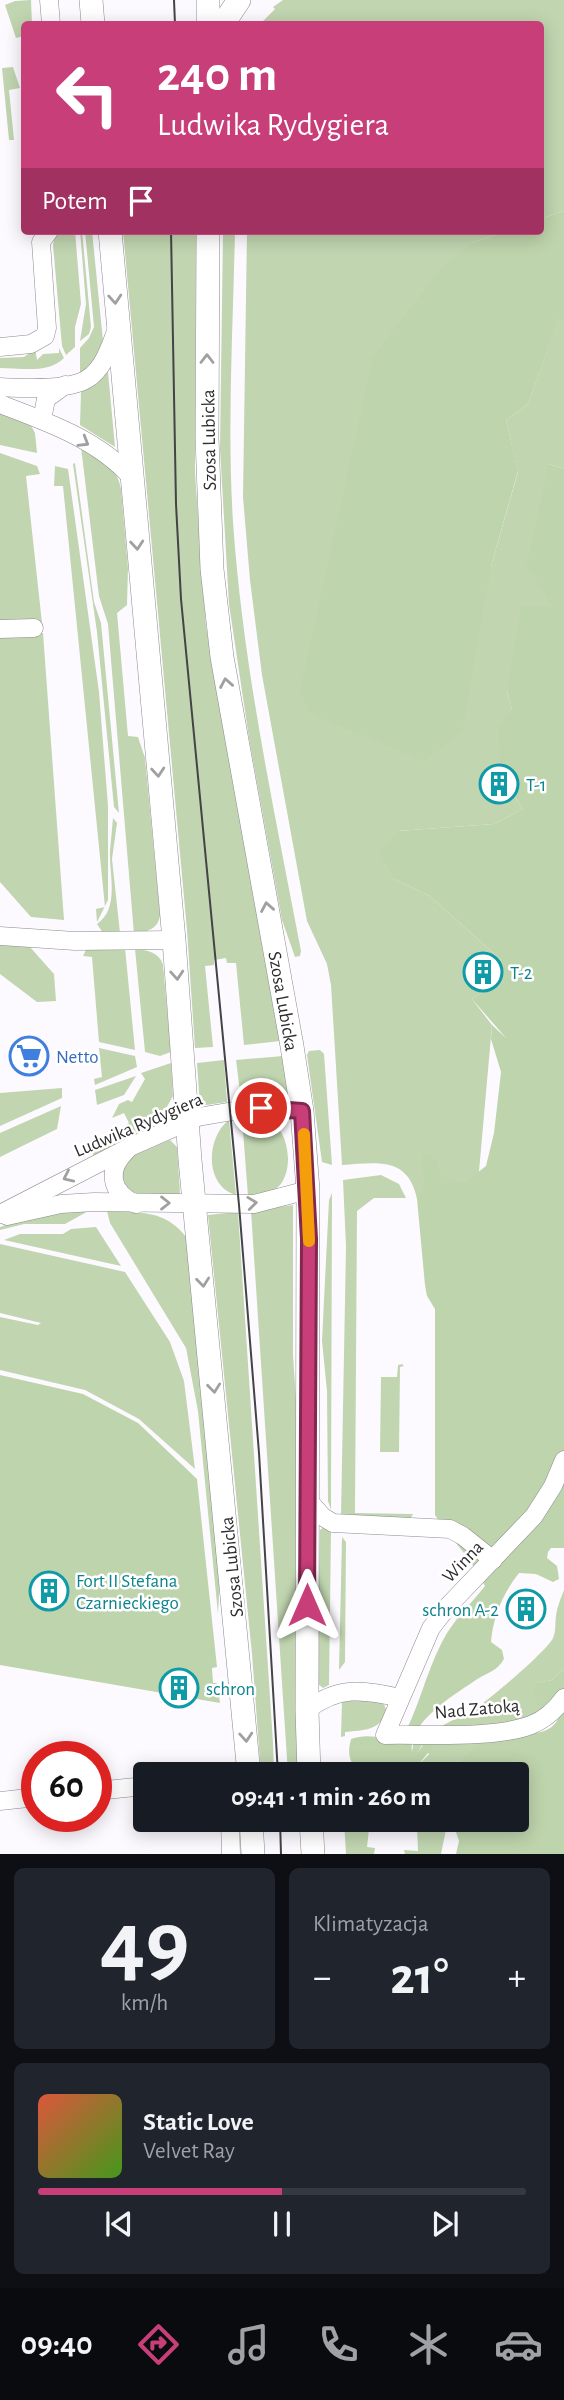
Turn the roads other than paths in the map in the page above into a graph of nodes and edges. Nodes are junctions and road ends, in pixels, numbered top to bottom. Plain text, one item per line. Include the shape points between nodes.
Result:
1 (91, 0) edge
2 (208, 0) edge
3 (239, 0) edge
4 (93, 21) edge
5 (208, 21) edge
6 (225, 21) edge
7 (46, 235) edge
8 (110, 235) edge
9 (208, 235) edge
10 (117, 329) junction
11 (0, 347) edge
12 (65, 385) junction
13 (0, 387) edge
14 (0, 404) edge
15 (41, 420) junction
16 (131, 477) junction
17 (34, 628) dead end
18 (0, 629) edge
19 (0, 936) edge
20 (174, 940) junction
21 (302, 1111) junction
22 (187, 1122) junction
23 (130, 1147) junction
24 (308, 1191) junction
25 (136, 1203) junction
26 (195, 1204) junction
27 (0, 1216) edge
28 (564, 1460) edge
29 (308, 1500) junction
30 (493, 1560) junction
31 (400, 1698) junction
32 (564, 1698) edge
33 (307, 1710) junction
34 (385, 1735) joint
35 (248, 1762) edge
36 (309, 1762) edge
37 (133, 1787) edge
38 (112, 1789) edge
39 (21, 1799) edge
40 (0, 1801) edge
41 (230, 1832) edge
42 (252, 1832) edge
43 (312, 1832) edge
44 (231, 1854) edge
45 (253, 1854) edge
46 (313, 1854) edge

1 - 4 main road
2 - 5 main road
3 - 6 main road
7 - 11 street via 41,242 45,336 31,344
8 -> 10 main road, Szosa Lubicka
21 -> 9 main road, Szosa Lubicka via 222,657 212,569
10 - 12 street via 95,372 88,379
10 - 16 main road, Szosa Lubicka
12 - 13 street
12 - 15 street via 46,399
14 - 15 street
15 -> 16 street via 114,461
16 -> 20 main road, Szosa Lubicka
17 - 18 street
19 - 20 street
20 -> 22 main road, Szosa Lubicka
21 - 22 street, Ludwika Rydygiera via 250,1108
21 - 24 main road, Szosa Lubicka
22 - 23 street, Ludwika Rydygiera
22 - 26 main road, Szosa Lubicka
23 - 25 street via 117,1159 113,1182 125,1199
23 -> 27 street, Ludwika Rydygiera
26 -> 24 street, Ludwika Rydygiera via 254,1203
24 - 29 main road, Szosa Lubicka
25 -> 26 street, Ludwika Rydygiera
25 - 27 street, Ludwika Rydygiera via 61,1204
26 -> 35 main road, Szosa Lubicka
28 - 30 street, Winna via 534,1516
29 - 30 street via 333,1523 450,1529
29 - 33 main road, Szosa Lubicka
30 - 31 street, Winna via 436,1621
31 - 33 street via 374,1691 349,1692 322,1698
31 - 34 street, Winna
32 - 34 street, Nad Zatoką via 556,1709 531,1724 485,1732
33 - 36 main road, Szosa Lubicka
37 - 38 street
39 - 40 street
41 - 44 street
42 - 45 main road
43 - 46 main road

